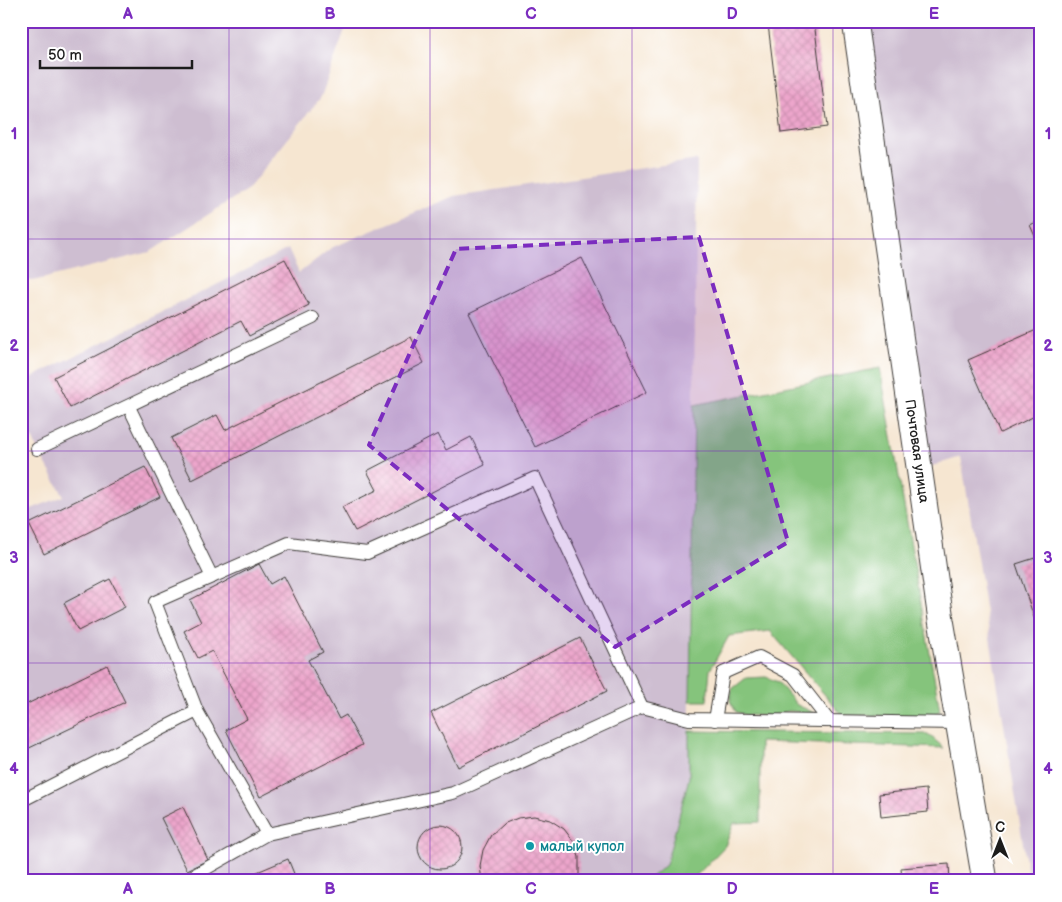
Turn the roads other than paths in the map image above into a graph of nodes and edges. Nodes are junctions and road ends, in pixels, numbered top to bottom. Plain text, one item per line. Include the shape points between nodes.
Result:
1 (855, 21) edge
2 (313, 318) dead end
3 (129, 406) junction
4 (37, 449) dead end
5 (212, 577) junction
6 (642, 707) junction
7 (198, 711) junction
8 (714, 720) junction
9 (829, 721) junction
10 (958, 723) junction
11 (21, 801) edge
12 (267, 834) junction
13 (184, 881) edge
14 (985, 881) edge

1 - 10 street, Почтовая улица
2 - 3 lane
3 - 4 lane
3 - 5 lane
5 - 6 lane via 289,543 367,552 535,478
5 - 7 lane via 155,602
6 - 8 lane via 689,719
6 - 12 lane via 453,793
7 - 11 lane
7 - 12 lane
8 - 9 lane
8 - 9 lane via 724,673 759,657 793,675
9 - 10 lane
10 - 14 street, Почтовая улица
12 - 13 lane

